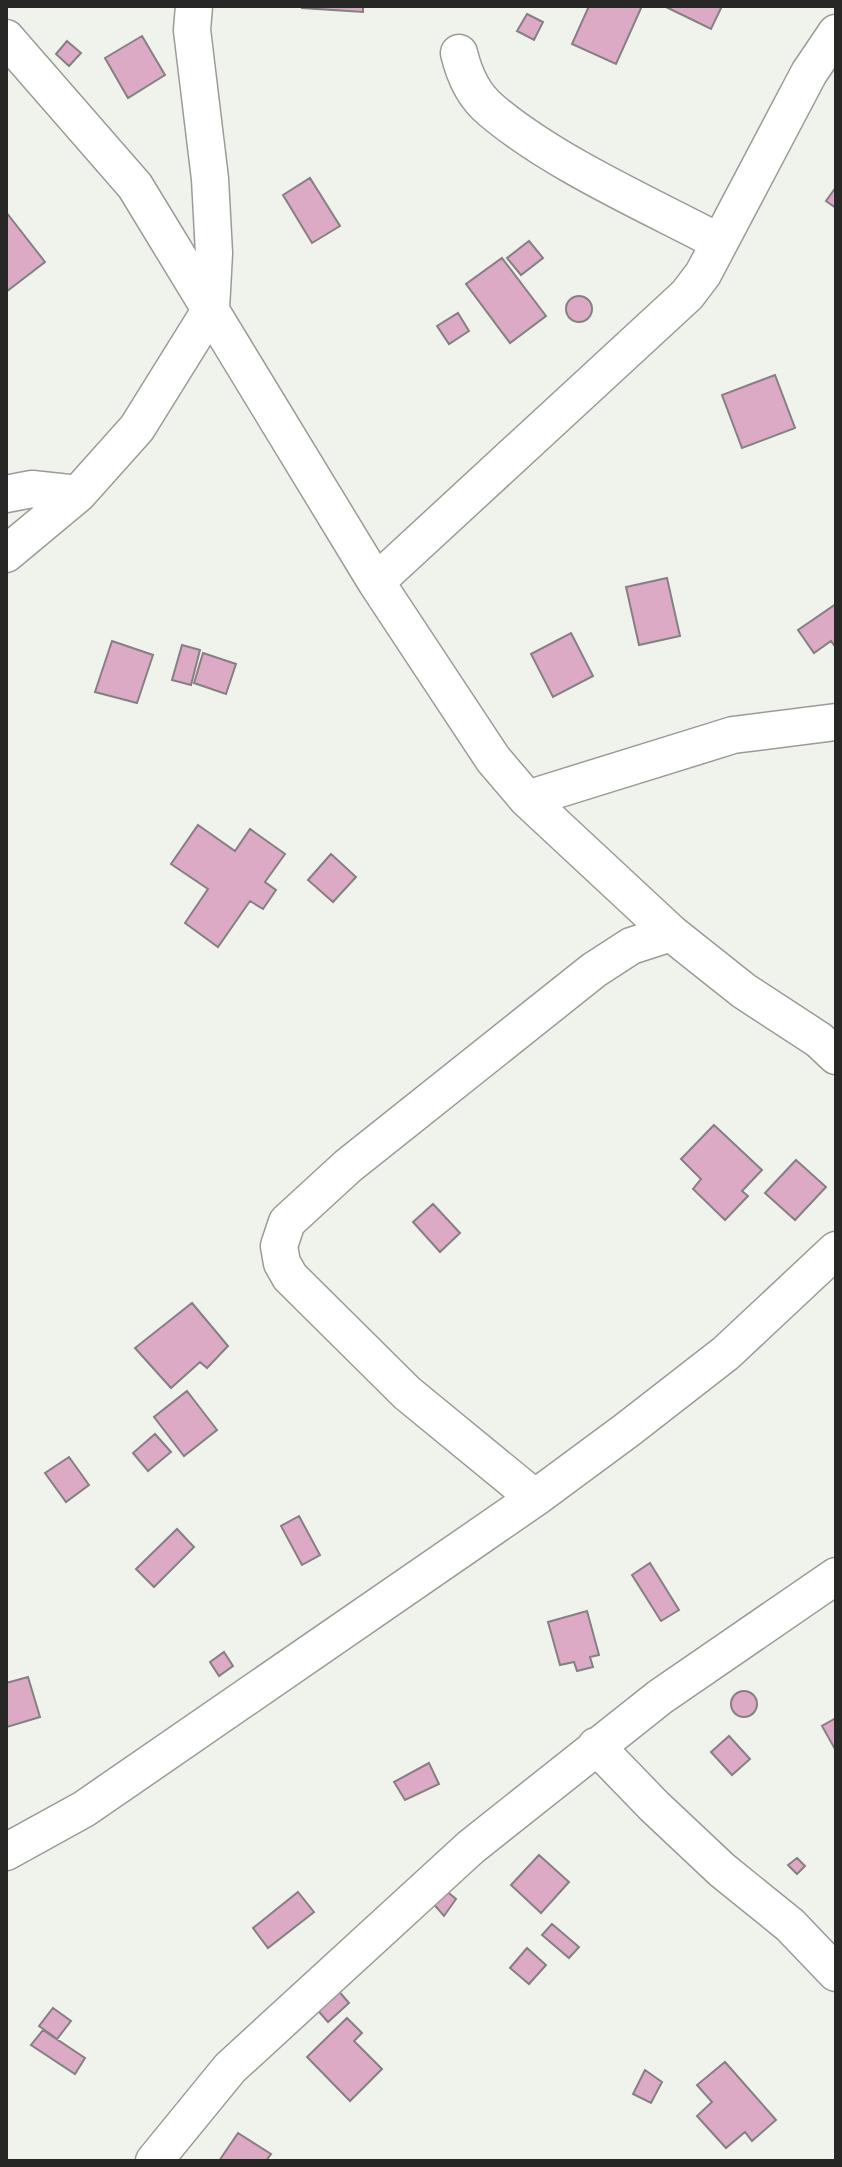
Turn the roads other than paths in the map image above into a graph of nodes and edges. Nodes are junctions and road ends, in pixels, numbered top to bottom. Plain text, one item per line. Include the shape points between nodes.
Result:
1 (194, 6) edge
2 (836, 33) edge
3 (459, 53) dead end
4 (11, 55) edge
5 (719, 242) junction
6 (211, 309) junction
7 (6, 494) edge
8 (78, 494) junction
9 (6, 554) edge
10 (376, 582) junction
11 (836, 722) edge
12 (527, 799) junction
13 (671, 933) junction
14 (830, 1044) edge
15 (836, 1250) edge
16 (535, 1498) junction
17 (836, 1576) edge
18 (596, 1746) junction
19 (6, 1852) edge
20 (836, 1973) edge
21 (154, 2161) edge

1 - 6 street via 192,30 214,238
2 - 5 street via 809,73
3 - 5 street via 464,71 490,109 546,148
4 - 6 street via 135,186
5 - 10 street via 687,295
6 - 8 street via 137,428
6 - 10 street
7 - 8 street via 32,489
8 - 9 street
10 - 12 street via 493,759
11 - 12 street via 733,735
12 - 13 street
13 - 14 street via 744,991
13 - 16 street via 631,946 526,1023 348,1166 287,1222 279,1246 290,1277 407,1393
15 - 16 street via 726,1353
16 - 19 street via 84,1809
17 - 18 street
18 - 20 street
18 - 21 street via 471,1847 230,2068

